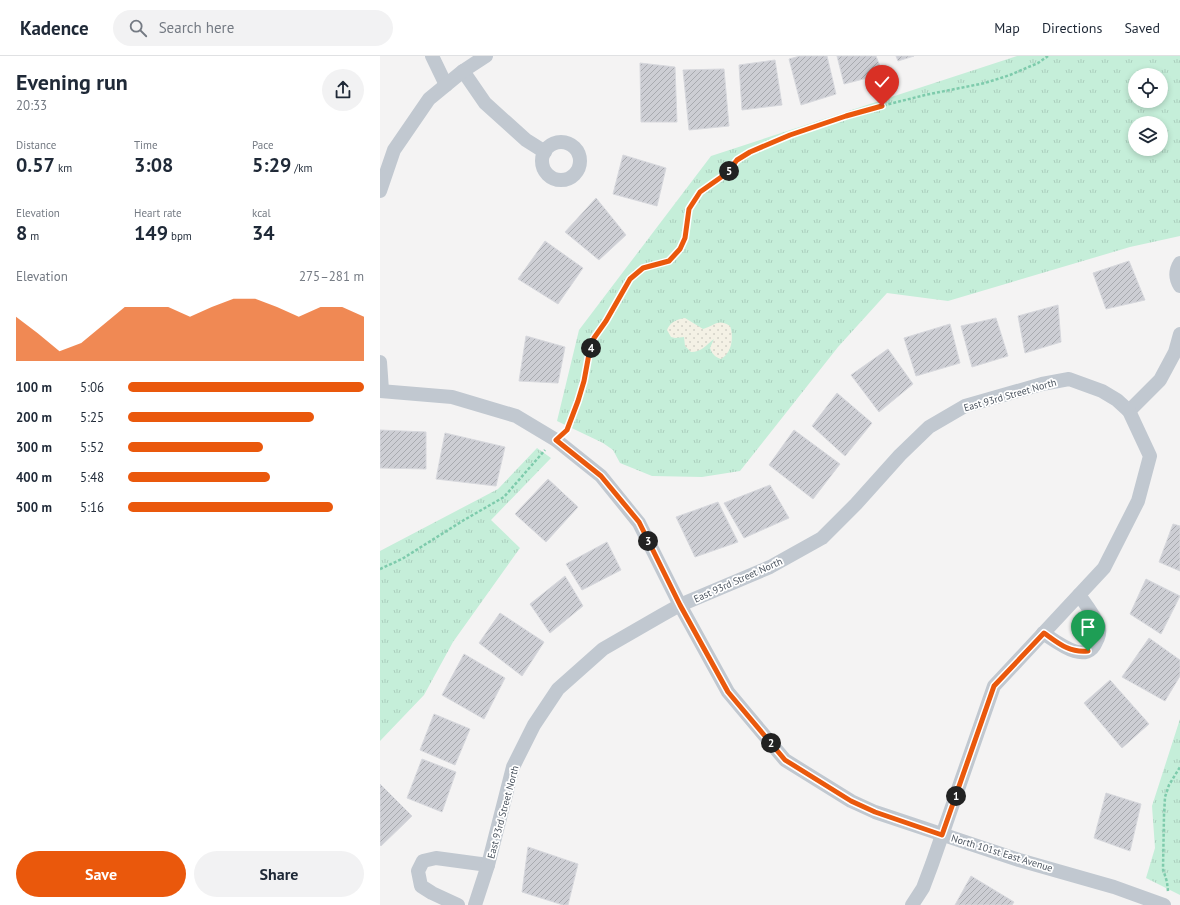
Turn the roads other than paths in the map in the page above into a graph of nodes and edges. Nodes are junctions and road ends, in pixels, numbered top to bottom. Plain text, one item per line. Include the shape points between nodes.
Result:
1 (432, 56) edge
2 (482, 57) edge
3 (463, 71) junction
4 (446, 85) junction
5 (545, 152) dead end
6 (380, 191) edge
7 (1180, 263) edge
8 (1180, 286) edge
9 (1180, 334) edge
10 (380, 362) edge
11 (381, 391) edge
12 (1129, 411) junction
13 (1079, 595) junction
14 (680, 605) junction
15 (1044, 633) junction
16 (942, 835) junction
17 (488, 865) junction
18 (1166, 901) edge
19 (458, 905) edge
20 (475, 905) edge
21 (912, 905) edge

1 - 4 street
2 - 3 street
3 - 4 street
3 - 5 street via 485,103 526,140
4 - 6 street via 428,99 394,150
7 - 8 street via 1176,275
9 - 12 street via 1175,352 1160,380
10 - 11 street
11 - 14 street, North 101st East Avenue via 452,397 516,416 556,440 601,476 639,522
12 - 13 street via 1150,456 1138,502 1104,568
12 - 14 street, East 93rd Street North via 1102,391 1069,379 965,406 929,427 822,538 770,567
13 - 15 street
13 - 15 street via 1098,627 1100,635 1095,645 1088,651 1070,650
14 - 16 street, North 101st East Avenue via 728,692 785,760 851,801
14 - 17 street, East 93rd Street North via 603,649 558,689 534,725 513,767
15 - 16 street via 994,686
16 - 18 street, North 101st East Avenue via 1019,860
16 - 21 street via 923,888
17 - 19 street via 436,858 423,861 418,871 421,886
17 - 20 street, East 93rd Street North

